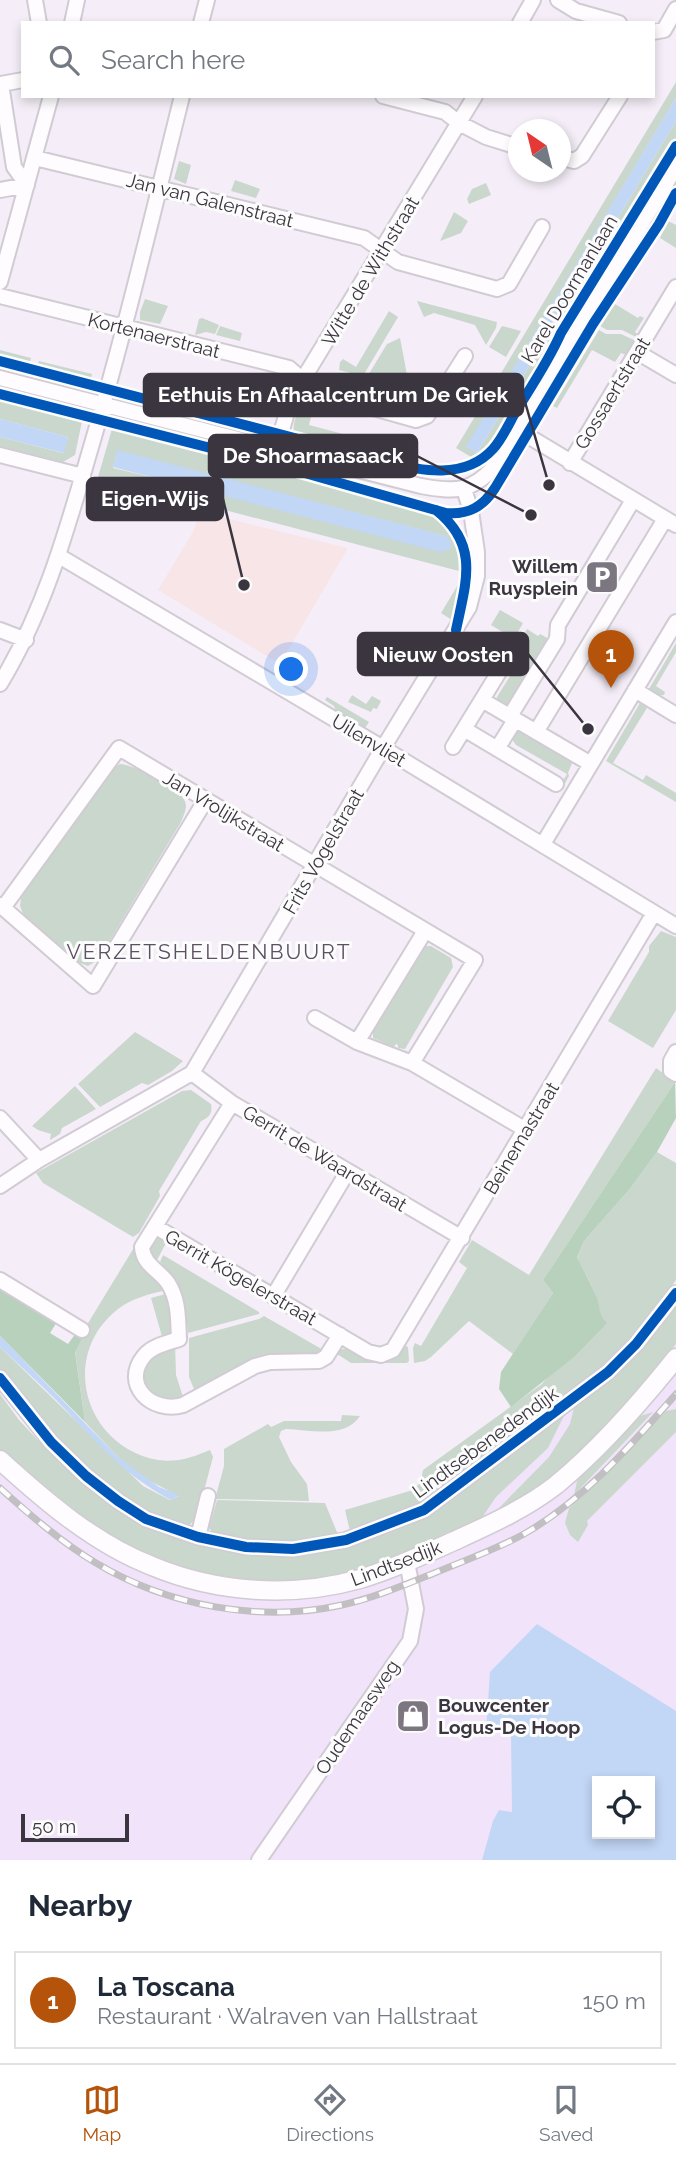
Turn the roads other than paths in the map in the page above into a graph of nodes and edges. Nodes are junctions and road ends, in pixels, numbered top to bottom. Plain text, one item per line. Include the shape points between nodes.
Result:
1 (35, 0) edge
2 (77, 0) edge
3 (207, 0) edge
4 (533, 0) edge
5 (558, 0) edge
6 (676, 9) edge
7 (39, 21) edge
8 (75, 21) edge
9 (202, 21) edge
10 (521, 21) edge
11 (612, 21) edge
12 (655, 32) edge
13 (21, 80) edge
14 (50, 98) edge
15 (181, 98) edge
16 (391, 98) edge
17 (474, 98) edge
18 (619, 98) edge
19 (459, 123) junction
20 (508, 144) edge
21 (35, 158) junction
22 (571, 160) edge
23 (676, 167) edge
24 (27, 185) junction
25 (159, 187) junction
26 (0, 190) edge
27 (542, 227) dead end
28 (382, 250) junction
29 (0, 282) edge
30 (676, 288) edge
31 (0, 296) edge
32 (123, 327) junction
33 (637, 352) junction
34 (465, 356) dead end
35 (676, 375) edge
36 (0, 377) edge
37 (304, 381) junction
38 (104, 404) junction
39 (518, 430) junction
40 (276, 450) junction
41 (0, 455) edge
42 (570, 463) junction
43 (83, 476) junction
44 (464, 489) junction
45 (633, 500) junction
46 (671, 522) edge
47 (59, 556) junction
48 (676, 622) edge
49 (0, 630) edge
50 (26, 640) junction
51 (515, 646) dead end
52 (0, 684) edge
53 (635, 690) junction
54 (482, 700) junction
55 (676, 715) edge
56 (513, 718) junction
57 (464, 729) junction
58 (537, 733) junction
59 (453, 747) dead end
60 (383, 748) junction
61 (497, 750) junction
62 (591, 764) junction
63 (556, 784) dead end
64 (205, 801) junction
65 (543, 844) junction
66 (315, 865) junction
67 (2, 907) edge
68 (654, 913) junction
69 (676, 926) edge
70 (425, 931) junction
71 (315, 1018) dead end
72 (357, 1042) junction
73 (676, 1052) edge
74 (412, 1063) junction
75 (192, 1073) junction
76 (676, 1074) edge
77 (232, 1103) junction
78 (0, 1118) edge
79 (526, 1130) junction
80 (38, 1160) junction
81 (348, 1171) junction
82 (0, 1186) edge
83 (156, 1227) junction
84 (461, 1238) junction
85 (0, 1280) edge
86 (676, 1293) edge
87 (274, 1295) junction
88 (82, 1330) dead end
89 (340, 1335) junction
90 (381, 1354) joint
91 (676, 1357) edge
92 (0, 1378) edge
93 (0, 1460) edge
94 (208, 1496) dead end
95 (198, 1537) junction
96 (407, 1562) junction
97 (259, 1860) edge

1 - 7 street
2 - 8 street
3 - 9 street
4 - 10 street
5 - 11 street via 576,11
6 - 12 street via 664,30
13 - 24 street via 1,84 14,167
14 - 21 street
15 - 25 street
16 - 19 street via 446,112
17 - 19 street, Witte de Withstraat
18 - 22 street via 582,156
19 - 20 street
19 - 28 street, Witte de Withstraat
21 - 24 street
21 - 25 street, Jan van Galenstraat
23 - 39 street, Karel Doormanlaan
24 - 26 street
24 - 29 street
25 - 28 street, Jan van Galenstraat via 365,238
25 - 32 street
27 - 28 street, Jan van Galenstraat via 509,284 497,289 397,262
28 - 37 street, Witte de Withstraat
30 - 33 street, Gossaertstraat
31 - 32 street, Kortenaerstraat
32 - 37 street, Kortenaerstraat via 289,368
32 - 38 street
33 - 35 street
33 - 42 street, Gossaertstraat
34 - 37 street, Kortenaerstraat via 427,416 416,420 317,392
36 - 38 street
37 - 40 street, Witte de Withstraat via 291,399
38 - 40 street
38 - 43 street
39 - 42 street
39 - 44 street, Karel Doormanlaan via 489,474
40 - 44 street via 421,486
41 - 43 street
42 - 45 street
43 - 47 street
44 - 60 street, Frits Vogelstraat via 477,552 475,592
45 - 46 street
45 - 56 street via 558,625 557,639
46 - 58 street
47 - 50 street
47 - 60 street, Uilenvliet
48 - 53 street
49 - 50 street
50 - 52 street
51 - 54 street
53 - 55 street
53 - 62 street
54 - 56 street
54 - 57 street
56 - 58 street
56 - 61 street
57 - 59 street
57 - 61 street
58 - 62 street
60 - 65 street, Uilenvliet
60 - 66 street, Frits Vogelstraat
61 - 63 street
62 - 65 street
64 - 66 street, Jan Vrolijkstraat
64 - 67 street, Jan Vrolijkstraat via 119,748
64 - 67 street via 93,986
65 - 68 street, Uilenvliet
66 - 70 street, Jan Vrolijkstraat
66 - 75 street, Frits Vogelstraat
68 - 69 street, Uilenvliet
68 - 79 street, Beinemastraat
70 - 72 street
70 - 74 street, Jan Vrolijkstraat via 475,960
71 - 72 street
72 - 74 street
73 - 76 street via 671,1071
74 - 79 street
75 - 77 street, Gerrit de Waardstraat
75 - 80 street
77 - 81 street, Gerrit de Waardstraat
77 - 83 street
78 - 80 street
79 - 84 street, Beinemastraat
80 - 82 street
81 - 84 street, Gerrit de Waardstraat
81 - 87 street
83 - 87 street, Gerrit Kögelerstraat
83 - 89 street, Gerrit Kögelerstraat via 144,1240 142,1254 174,1294 179,1339 150,1351 139,1364 141,1392 156,1405 183,1405 255,1366 319,1361
84 - 90 street, Beinemastraat via 393,1350
85 - 88 street
86 - 95 street, Lindtsebenedendijk via 608,1372 424,1510 346,1540 293,1549 246,1548
87 - 89 street, Gerrit Kögelerstraat
89 - 90 street, Gerrit Kögelerstraat via 368,1352
91 - 96 main road, Lindtsedijk via 601,1444 554,1486 504,1518
92 - 95 street, Lindtsebenedendijk via 51,1442 86,1476 146,1519
93 - 96 main road, Lindtsedijk via 108,1544 195,1581 291,1590 347,1582
94 - 95 street
96 - 97 street, Oudemaasweg via 416,1609 410,1641

